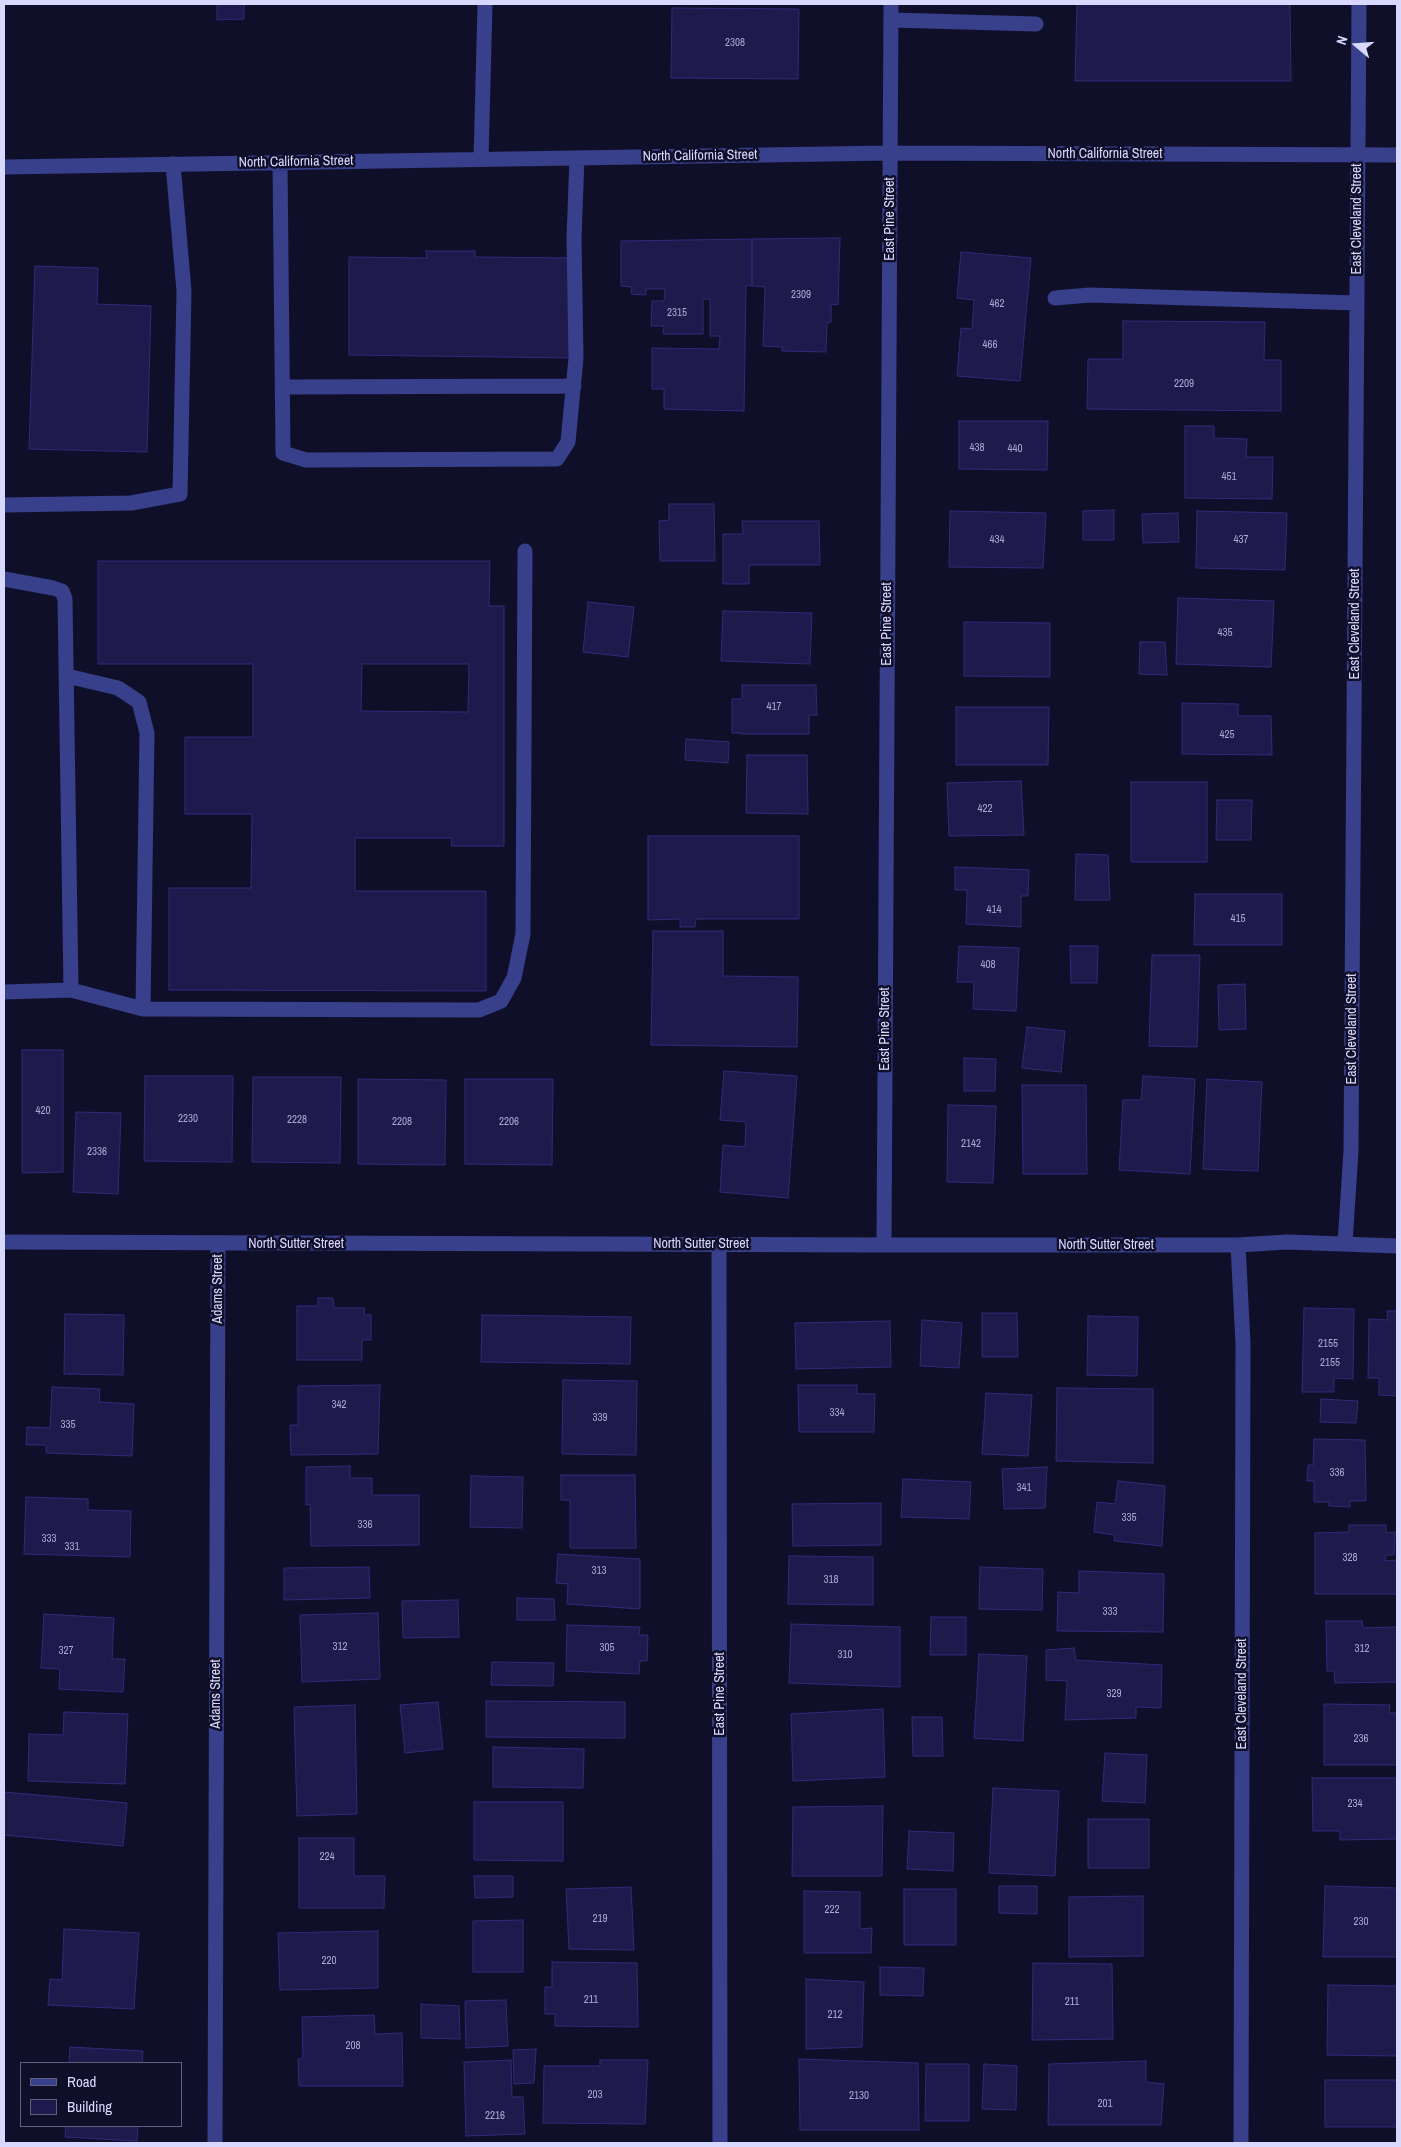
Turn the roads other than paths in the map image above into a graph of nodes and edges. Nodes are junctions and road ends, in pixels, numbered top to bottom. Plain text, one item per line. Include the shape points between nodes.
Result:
1 (486, 4) edge
2 (891, 4) edge
3 (1359, 4) edge
4 (891, 20) junction
5 (1036, 24) dead end
6 (890, 153) junction
7 (1358, 155) junction
8 (1397, 155) edge
9 (577, 158) junction
10 (481, 160) junction
11 (280, 163) junction
12 (173, 164) junction
13 (4, 167) edge
14 (1055, 298) dead end
15 (1357, 303) junction
16 (574, 386) junction
17 (282, 387) junction
18 (4, 505) edge
19 (525, 551) dead end
20 (4, 579) edge
21 (67, 676) junction
22 (71, 990) junction
23 (4, 992) edge
24 (143, 1009) junction
25 (4, 1242) edge
26 (1345, 1243) junction
27 (218, 1244) junction
28 (719, 1244) junction
29 (884, 1245) junction
30 (1238, 1245) junction
31 (1397, 1246) edge
32 (215, 2143) edge
33 (720, 2143) edge
34 (1241, 2143) edge

1 - 10 street
2 - 4 street, East Pine Street
3 - 7 street, East Cleveland Street
4 - 5 street
4 - 6 street, East Pine Street
6 - 7 street, North California Street
6 - 9 street, North California Street
6 - 29 street, East Pine Street
7 - 8 street, North California Street
7 - 15 street, East Cleveland Street
9 - 10 street, North California Street
9 - 16 street
10 - 11 street, North California Street
11 - 12 street, North California Street
11 - 17 street
12 - 13 street, North California Street
12 - 18 street via 184,291 180,494 131,504
14 - 15 street via 1090,295
15 - 26 street, East Cleveland Street via 1351,1151
16 - 17 street
16 - 17 street via 568,442 557,459 325,460 306,460 283,453
19 - 24 street via 523,934 514,978 501,1001 479,1010
20 - 21 street via 62,591 65,599
21 - 22 street
21 - 24 street via 118,688 139,702 147,733
22 - 23 street
22 - 24 street
25 - 27 street, North Sutter Street
26 - 30 street, North Sutter Street
26 - 31 street, North Sutter Street
27 - 28 street, North Sutter Street
27 - 32 street, Adams Street
28 - 29 street, North Sutter Street
28 - 33 street, East Pine Street
29 - 30 street, North Sutter Street
30 - 34 street, East Cleveland Street via 1243,1343

